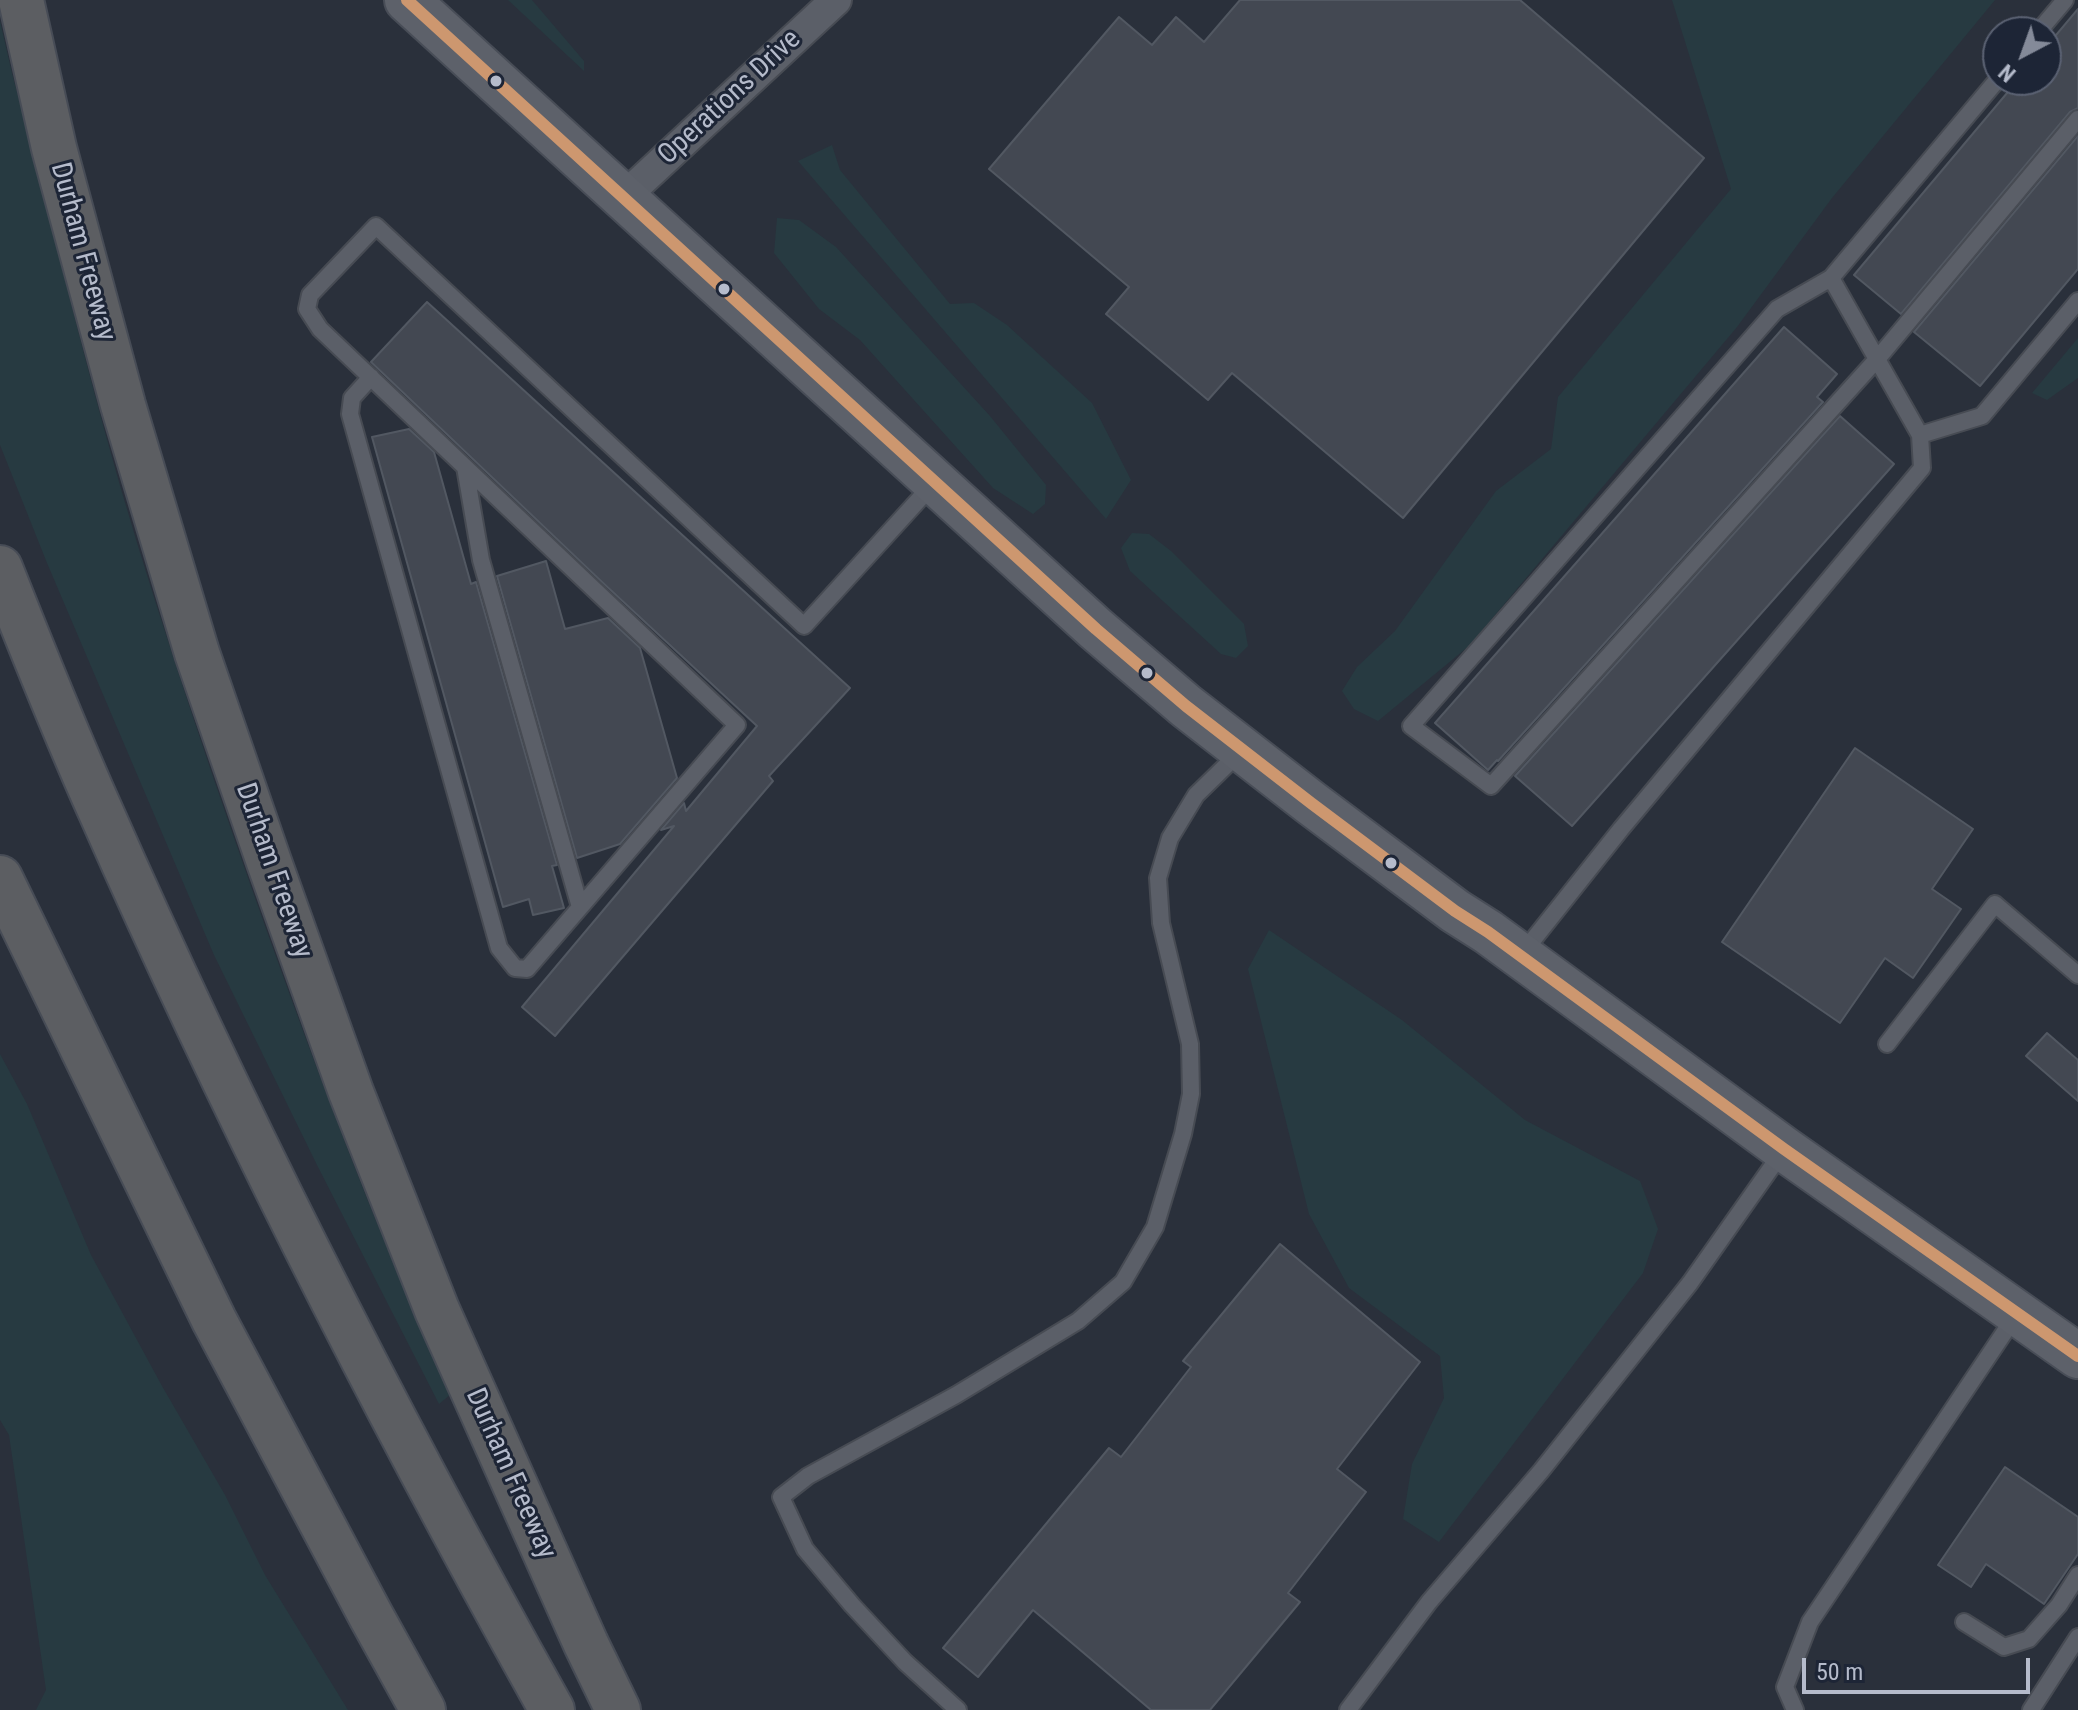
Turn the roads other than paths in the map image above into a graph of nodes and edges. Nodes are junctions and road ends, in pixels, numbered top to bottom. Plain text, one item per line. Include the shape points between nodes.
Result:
1 (21, 0) edge
2 (407, 0) edge
3 (836, 0) edge
4 (2065, 0) edge
5 (2052, 16) edge
6 (1984, 96) edge
7 (2078, 119) edge
8 (624, 197) junction
9 (1831, 278) junction
10 (2078, 301) edge
11 (1878, 358) junction
12 (371, 377) junction
13 (1920, 435) junction
14 (465, 467) junction
15 (935, 482) junction
16 (0, 568) edge
17 (1243, 750) junction
18 (0, 878) edge
19 (580, 907) junction
20 (1520, 956) junction
21 (2078, 975) edge
22 (1887, 1044) dead end
23 (1784, 1149) junction
24 (2017, 1314) junction
25 (2078, 1356) edge
26 (2078, 1575) edge
27 (1964, 1622) dead end
28 (2078, 1637) edge
29 (423, 1710) edge
30 (552, 1710) edge
31 (618, 1710) edge
32 (958, 1710) edge
33 (1348, 1710) edge
34 (1795, 1710) edge
35 (2031, 1710) edge

1 - 31 highway, Durham Freeway via 54,148 123,405 197,653 274,876 437,1310
2 - 8 main road
3 - 8 street, Operations Drive
4 - 5 lane
6 - 9 lane
7 - 11 lane
8 - 15 main road
9 - 11 lane
9 - 11 lane via 1777,309 1411,726 1491,786
10 - 13 lane via 1982,416
11 - 13 lane
12 - 14 lane
12 - 15 lane via 320,329 307,309 310,295 376,226 804,626
12 - 19 lane via 352,398 350,414 499,948 515,968 527,969
13 - 20 lane via 1922,468
14 - 19 lane via 481,560
14 - 19 lane via 737,725
15 - 17 main road via 1096,629
16 - 30 highway via 99,809 213,1056 422,1470
17 - 20 main road
17 - 32 lane via 1196,795 1170,838 1158,878 1161,923 1190,1044 1191,1094 1155,1227 1123,1282 1078,1321 808,1476 781,1497 805,1549 905,1662
18 - 29 highway via 214,1320
20 - 23 main road
21 - 22 lane via 1995,904
23 - 24 main road
23 - 33 lane via 1690,1283 1429,1602
24 - 25 main road
24 - 34 lane via 1810,1622 1785,1687
26 - 27 lane via 2029,1639 2004,1647
28 - 35 lane

